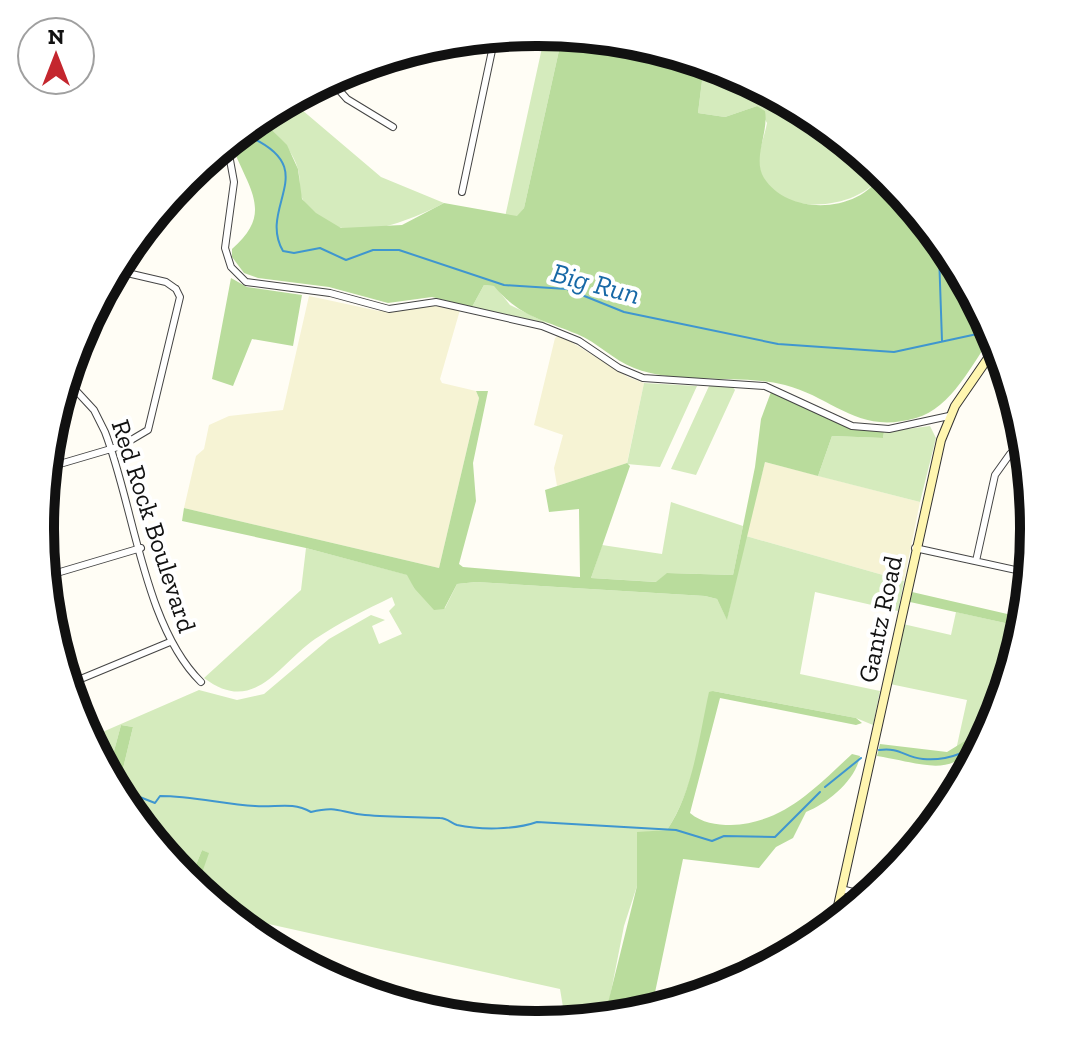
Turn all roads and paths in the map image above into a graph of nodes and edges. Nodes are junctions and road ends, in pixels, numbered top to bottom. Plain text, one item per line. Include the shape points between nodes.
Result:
1 (492, 48) edge
2 (338, 89) edge
3 (393, 127) dead end
4 (230, 157) edge
5 (462, 192) dead end
6 (128, 273) edge
7 (185, 283) dead end
8 (176, 289) junction
9 (988, 358) edge
10 (75, 390) edge
11 (949, 416) junction
12 (111, 448) junction
13 (1010, 454) dead end
14 (59, 464) edge
15 (141, 548) junction
16 (915, 548) junction
17 (976, 561) junction
18 (1017, 570) edge
19 (57, 573) edge
20 (170, 642) junction
21 (79, 680) edge
22 (201, 682) dead end
23 (841, 889) junction
24 (854, 892) edge
25 (838, 905) edge

1 - 5 street
2 - 3 street
4 - 11 street via 234,182 225,248 231,267 246,282 330,293 389,309 436,302 542,326 579,341 631,375 666,382 765,386 852,426 889,429
6 - 8 street
7 - 8 street
8 - 12 street via 180,297 151,423 143,435
9 - 11 main road, Gantz Road
10 - 12 street, Red Rock Boulevard via 94,410
11 - 16 main road, Gantz Road
12 - 14 street
12 - 15 street, Red Rock Boulevard
13 - 17 street via 995,475
15 - 19 street
15 - 20 street, Red Rock Boulevard
16 - 17 street
16 - 23 main road, Gantz Road
17 - 18 street
20 - 21 street
20 - 22 street, Red Rock Boulevard
23 - 24 street
23 - 25 main road, Gantz Road

